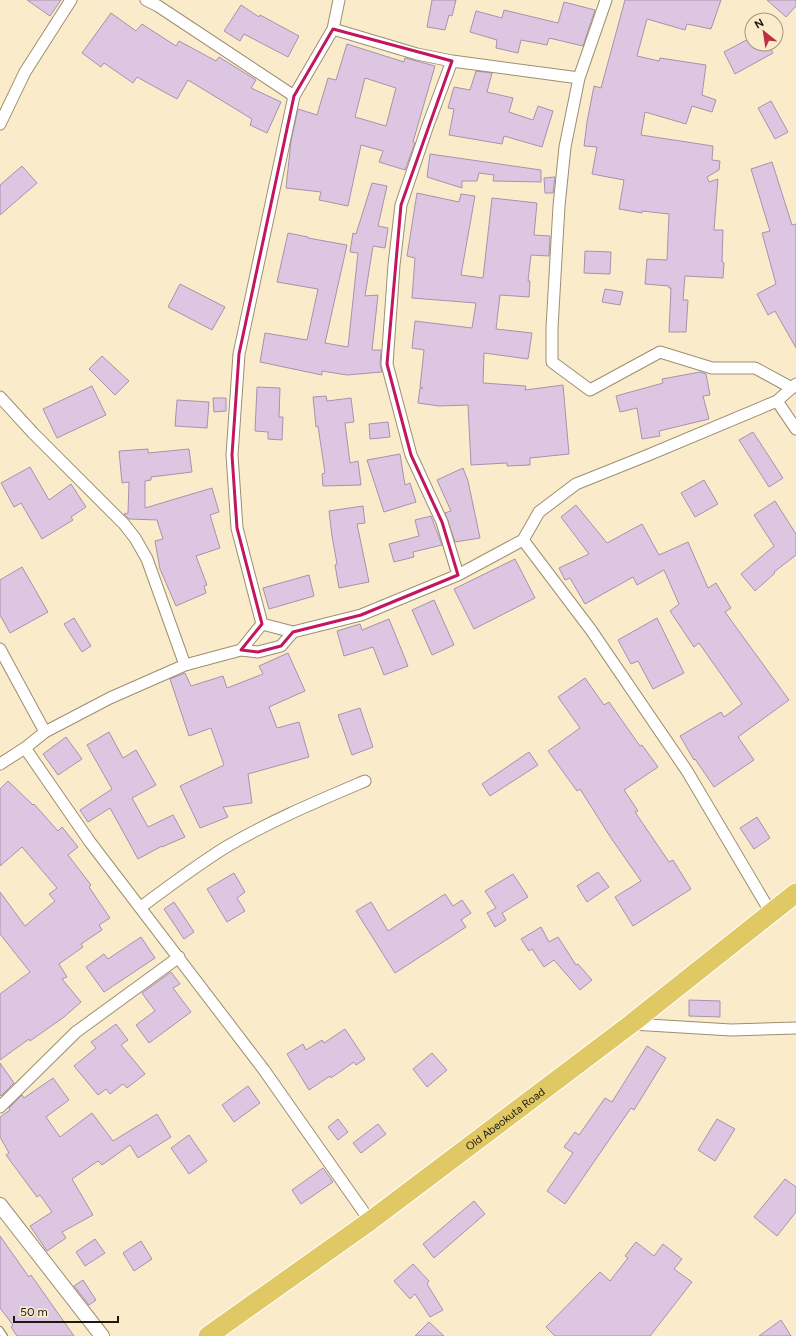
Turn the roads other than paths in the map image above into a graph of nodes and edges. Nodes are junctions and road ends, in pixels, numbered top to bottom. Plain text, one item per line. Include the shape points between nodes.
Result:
1 (70, 0) edge
2 (146, 0) edge
3 (339, 0) edge
4 (606, 0) edge
5 (333, 29) junction
6 (452, 61) junction
7 (579, 78) junction
8 (294, 96) junction
9 (0, 124) edge
10 (794, 386) edge
11 (0, 397) edge
12 (777, 401) junction
13 (796, 429) edge
14 (523, 540) junction
15 (458, 574) junction
16 (262, 624) junction
17 (293, 632) junction
18 (0, 649) edge
19 (241, 650) junction
20 (185, 665) junction
21 (45, 732) junction
22 (25, 748) junction
23 (0, 764) edge
24 (365, 781) dead end
25 (796, 893) edge
26 (141, 907) junction
27 (771, 913) junction
28 (179, 956) junction
29 (631, 1024) junction
30 (796, 1028) edge
31 (0, 1107) edge
32 (0, 1205) edge
33 (370, 1221) junction
34 (0, 1330) edge
35 (4, 1336) edge
36 (102, 1336) edge
37 (208, 1336) edge

1 - 9 street via 26,72
2 - 8 street
3 - 5 street
4 - 7 street
5 - 6 street via 417,54
5 - 8 street
6 - 7 street
6 - 15 street via 401,205 387,364 411,455 442,522
7 - 10 street via 565,147 559,206 552,362 590,390 660,352 712,368 755,368
8 - 16 street via 239,354 232,455 237,528
10 - 12 street
11 - 20 street via 135,538 147,559
12 - 13 street
12 - 14 street via 576,484 539,512
14 - 15 street
14 - 27 street via 590,630 687,771
15 - 17 street via 361,615
16 - 17 street
16 - 19 street
17 - 19 street via 281,646 258,652
18 - 21 street
19 - 20 street
20 - 21 street via 110,698
21 - 22 street
22 - 23 street
22 - 26 street via 90,842
24 - 26 street via 287,815 227,847 177,879
25 - 27 highway, Old Abeokuta Road
26 - 28 street
27 - 29 highway, Old Abeokuta Road
28 - 31 street via 76,1032
28 - 33 street via 264,1070
29 - 30 street via 731,1030
29 - 33 highway, Old Abeokuta Road
32 - 36 street
33 - 37 highway, Old Abeokuta Road
34 - 35 lane

